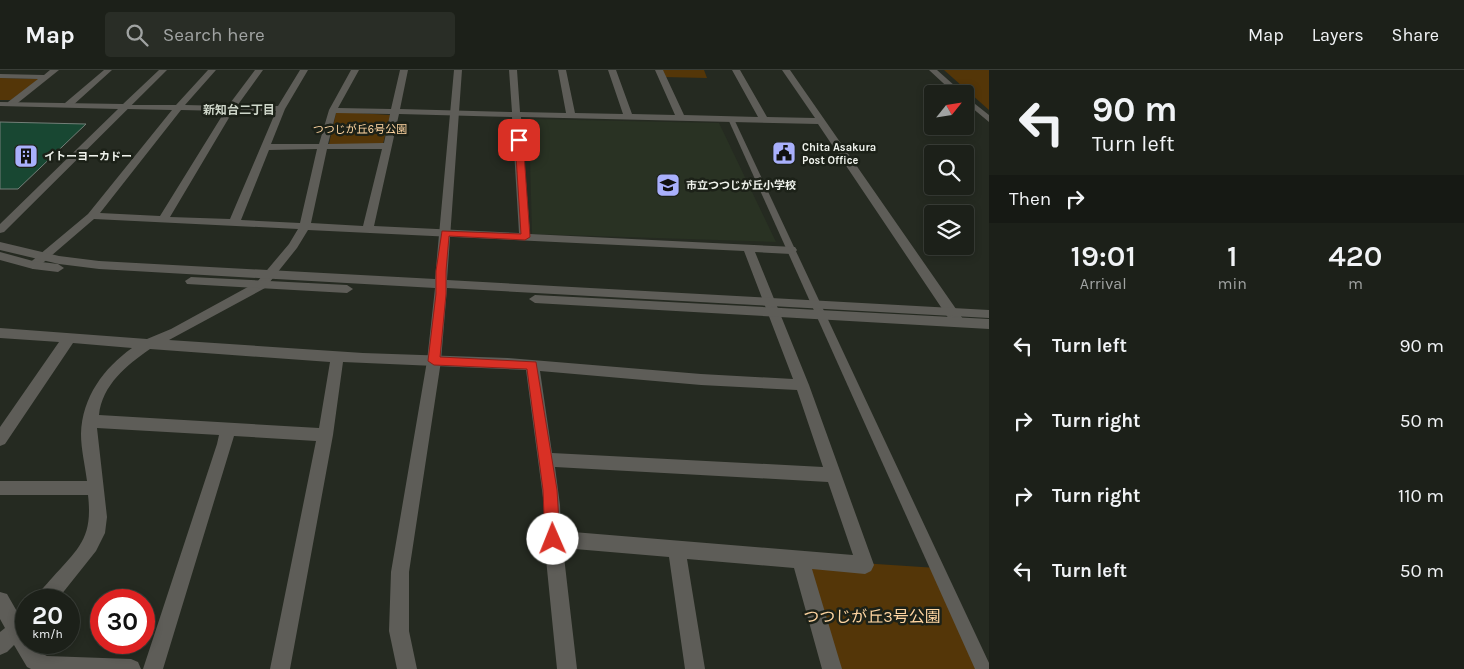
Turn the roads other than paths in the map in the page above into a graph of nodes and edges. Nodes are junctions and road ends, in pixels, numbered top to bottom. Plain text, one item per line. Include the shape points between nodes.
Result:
1 (6, 70) edge
2 (55, 70) edge
3 (108, 70) edge
4 (163, 70) edge
5 (212, 70) edge
6 (259, 70) edge
7 (304, 70) edge
8 (355, 70) edge
9 (404, 70) edge
10 (458, 70) edge
11 (513, 70) edge
12 (562, 70) edge
13 (612, 70) edge
14 (659, 70) edge
15 (736, 70) edge
16 (786, 70) edge
17 (933, 70) edge
18 (0, 75) edge
19 (46, 77) junction
20 (950, 85) edge
21 (0, 104) edge
22 (11, 104) junction
23 (68, 104) junction
24 (180, 106) junction
25 (974, 106) edge
26 (127, 107) junction
27 (231, 108) junction
28 (281, 109) junction
29 (334, 110) junction
30 (395, 111) junction
31 (455, 112) junction
32 (516, 114) junction
33 (571, 115) junction
34 (628, 116) junction
35 (681, 118) junction
36 (731, 119) junction
37 (989, 119) edge
38 (764, 120) junction
39 (821, 121) junction
40 (323, 146) junction
41 (387, 146) junction
42 (265, 147) junction
43 (92, 216) junction
44 (163, 219) junction
45 (234, 223) junction
46 (305, 226) junction
47 (368, 229) junction
48 (0, 230) edge
49 (445, 233) junction
50 (525, 237) junction
51 (0, 246) edge
52 (748, 248) junction
53 (791, 250) junction
54 (0, 256) edge
55 (43, 256) junction
56 (33, 264) junction
57 (264, 280) junction
58 (441, 289) junction
59 (772, 308) junction
60 (819, 310) junction
61 (989, 314) edge
62 (954, 317) junction
63 (989, 324) edge
64 (0, 333) edge
65 (69, 338) junction
66 (147, 344) junction
67 (337, 357) junction
68 (434, 361) junction
69 (532, 365) junction
70 (802, 385) junction
71 (91, 420) junction
72 (227, 428) junction
73 (325, 435) junction
74 (0, 439) edge
75 (546, 460) junction
76 (834, 475) junction
77 (0, 488) edge
78 (96, 488) junction
79 (553, 539) junction
80 (677, 549) junction
81 (800, 559) junction
82 (55, 589) edge
83 (0, 601) edge
84 (15, 618) edge
85 (15, 632) edge
86 (0, 645) edge
87 (32, 654) edge
88 (44, 667) edge
89 (131, 669) edge
90 (153, 669) edge
91 (280, 669) edge
92 (407, 669) edge
93 (568, 669) edge
94 (695, 669) edge
95 (832, 669) edge
96 (983, 669) edge

1 - 18 street
2 - 19 street
3 - 23 street
4 - 26 street
5 - 24 street
6 - 27 street
7 - 28 street
8 - 29 street
9 - 30 street
10 - 31 street
11 - 32 street
12 - 33 street
13 - 34 street
14 - 35 street
15 - 38 street
16 - 39 street
17 - 20 street
18 - 19 street
19 - 22 street
21 - 22 street
22 - 23 street
23 - 26 street
24 - 26 street
24 - 27 street
24 - 43 street
25 - 37 street
26 - 48 street
27 - 28 street
27 - 44 street
28 - 42 street
29 - 30 street
29 - 40 street
30 - 31 street
30 - 41 street
31 - 32 street
31 - 49 street
32 - 33 street
32 - 50 street
33 - 34 street
34 - 35 street
35 - 36 street
36 - 38 street
36 - 53 street
38 - 39 street
39 - 62 street
40 - 41 street
40 - 42 street
40 - 46 street
41 - 47 street
42 - 45 street
43 - 44 street
43 - 55 street
44 - 45 street
45 - 46 street
46 - 47 street
46 - 57 street via 293,246
47 - 49 street
49 - 50 street
49 - 58 street
50 - 52 street
51 - 55 street
52 - 53 street
52 - 59 street
53 - 60 street
54 - 56 street
55 - 56 street
55 - 57 street via 100,265
56 - 57 street via 93,274
57 - 58 street
57 - 66 street via 176,332
58 - 59 street
58 - 68 street
59 - 60 street
59 - 70 street
60 - 62 street
60 - 96 street
61 - 62 street
62 - 63 street
64 - 65 street
65 - 66 street
65 - 74 street
66 - 67 street
66 - 71 street via 114,370 100,390
67 - 68 street
67 - 73 street
68 - 69 street
68 - 92 street via 400,572 399,630
69 - 70 street
69 - 75 street
70 - 76 street
71 - 72 street
71 - 78 street
72 - 73 street
72 - 90 street via 225,444
73 - 91 street
75 - 76 street
75 - 79 street
76 - 81 street via 866,565
77 - 78 street
78 - 82 street via 99,517 96,533
79 - 80 street
79 - 93 street
80 - 81 street
80 - 94 street
81 - 95 street
83 - 84 street
85 - 86 street
87 - 88 street via 34,660
88 - 89 street

